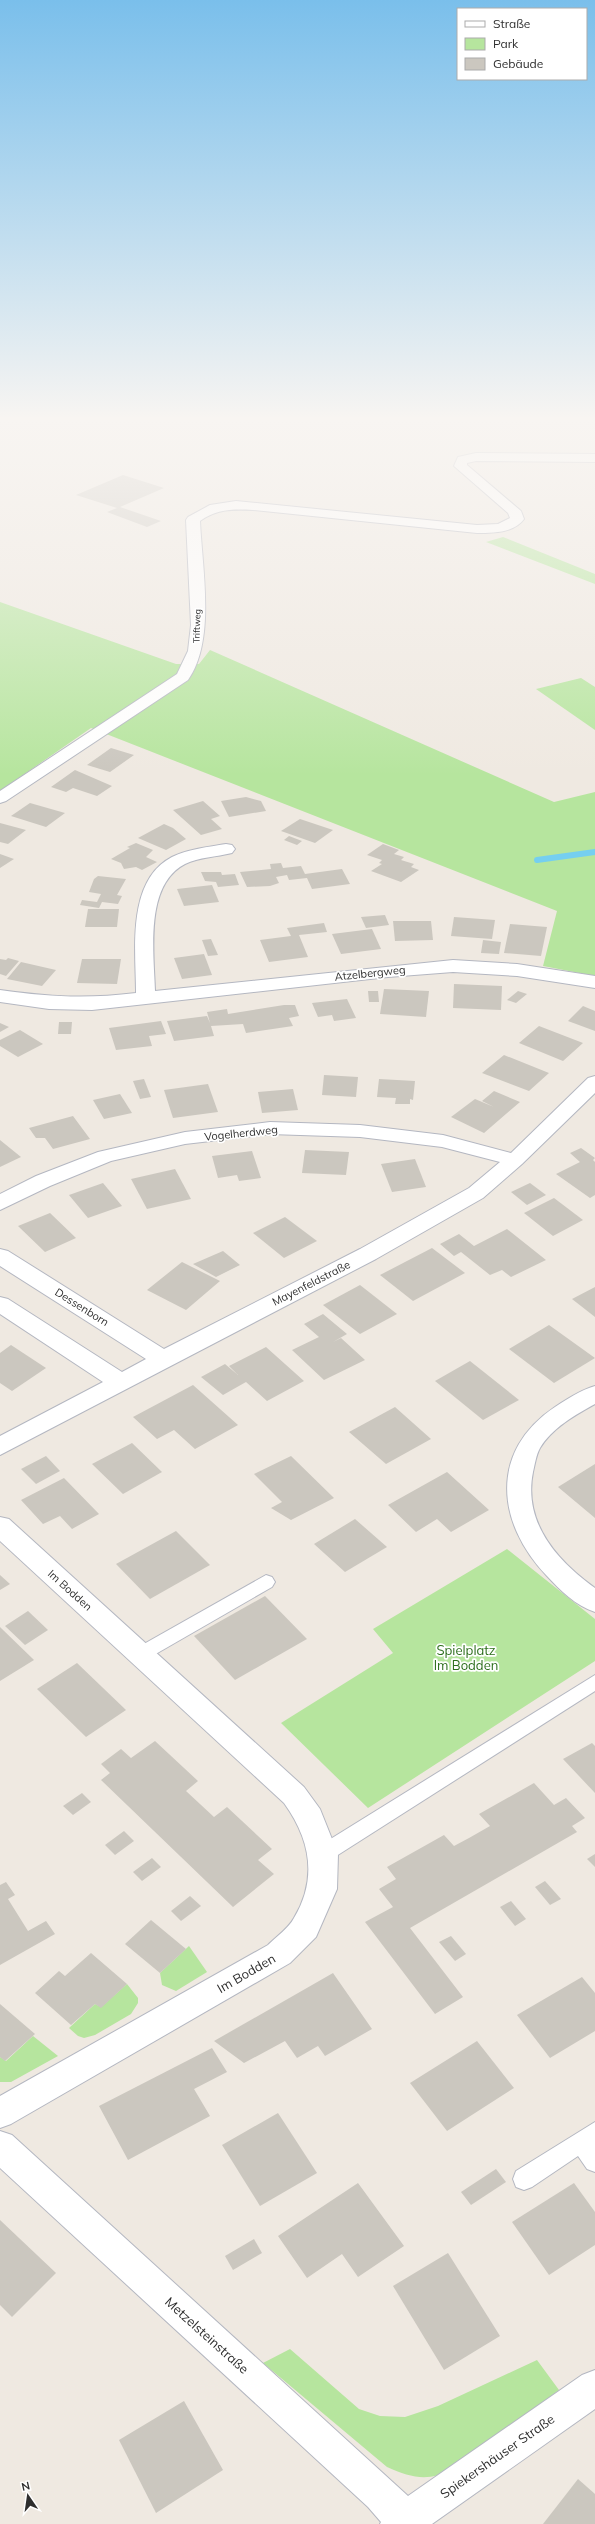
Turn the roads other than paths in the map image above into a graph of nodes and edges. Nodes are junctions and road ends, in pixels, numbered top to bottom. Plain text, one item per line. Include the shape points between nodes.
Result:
1 (195, 540) edge
2 (0, 798) edge
3 (226, 849) dead end
4 (595, 982) edge
5 (0, 996) edge
6 (146, 999) junction
7 (595, 1082) edge
8 (515, 1160) junction
9 (0, 1203) edge
10 (0, 1256) edge
11 (0, 1304) edge
12 (163, 1359) junction
13 (121, 1383) junction
14 (595, 1394) edge
15 (0, 1446) edge
16 (0, 1526) edge
17 (266, 1582) dead end
18 (595, 1602) edge
19 (141, 1654) junction
20 (595, 1682) edge
21 (323, 1854) junction
22 (0, 2113) edge
23 (588, 2137) edge
24 (0, 2146) edge
25 (595, 2161) edge
26 (524, 2178) dead end
27 (595, 2388) edge
28 (406, 2523) edge

1 - 2 street, Triftweg via 198,625 195,651 183,677
3 - 6 street via 173,863 155,882 146,910
4 - 6 street, Atzelbergweg via 517,970 453,966 388,970
5 - 6 street, Atzelbergweg via 49,1003 92,1004
7 - 8 street, Mayenfeldstraße
8 - 9 street, Vogelherdweg via 443,1141 360,1131 270,1128 185,1138 105,1156 43,1181
8 - 12 street, Mayenfeldstraße via 476,1193 462,1201 368,1254
10 - 12 street, Dessenborn
11 - 13 street
12 - 13 street, Mayenfeldstraße
13 - 15 street, Mayenfeldstraße
14 - 18 street via 552,1420 528,1446 519,1474 517,1504 529,1534 546,1561 570,1585
16 - 19 street, Im Bodden
17 - 19 lane
19 - 21 street, Im Bodden via 294,1795 310,1817
20 - 21 lane
21 - 22 street, Im Bodden via 322,1889 305,1928 279,1954
23 - 25 lane
23 - 26 lane
24 - 28 street, Metzelsteinstraße via 381,2494
27 - 28 street, Spiekershäuser Straße

